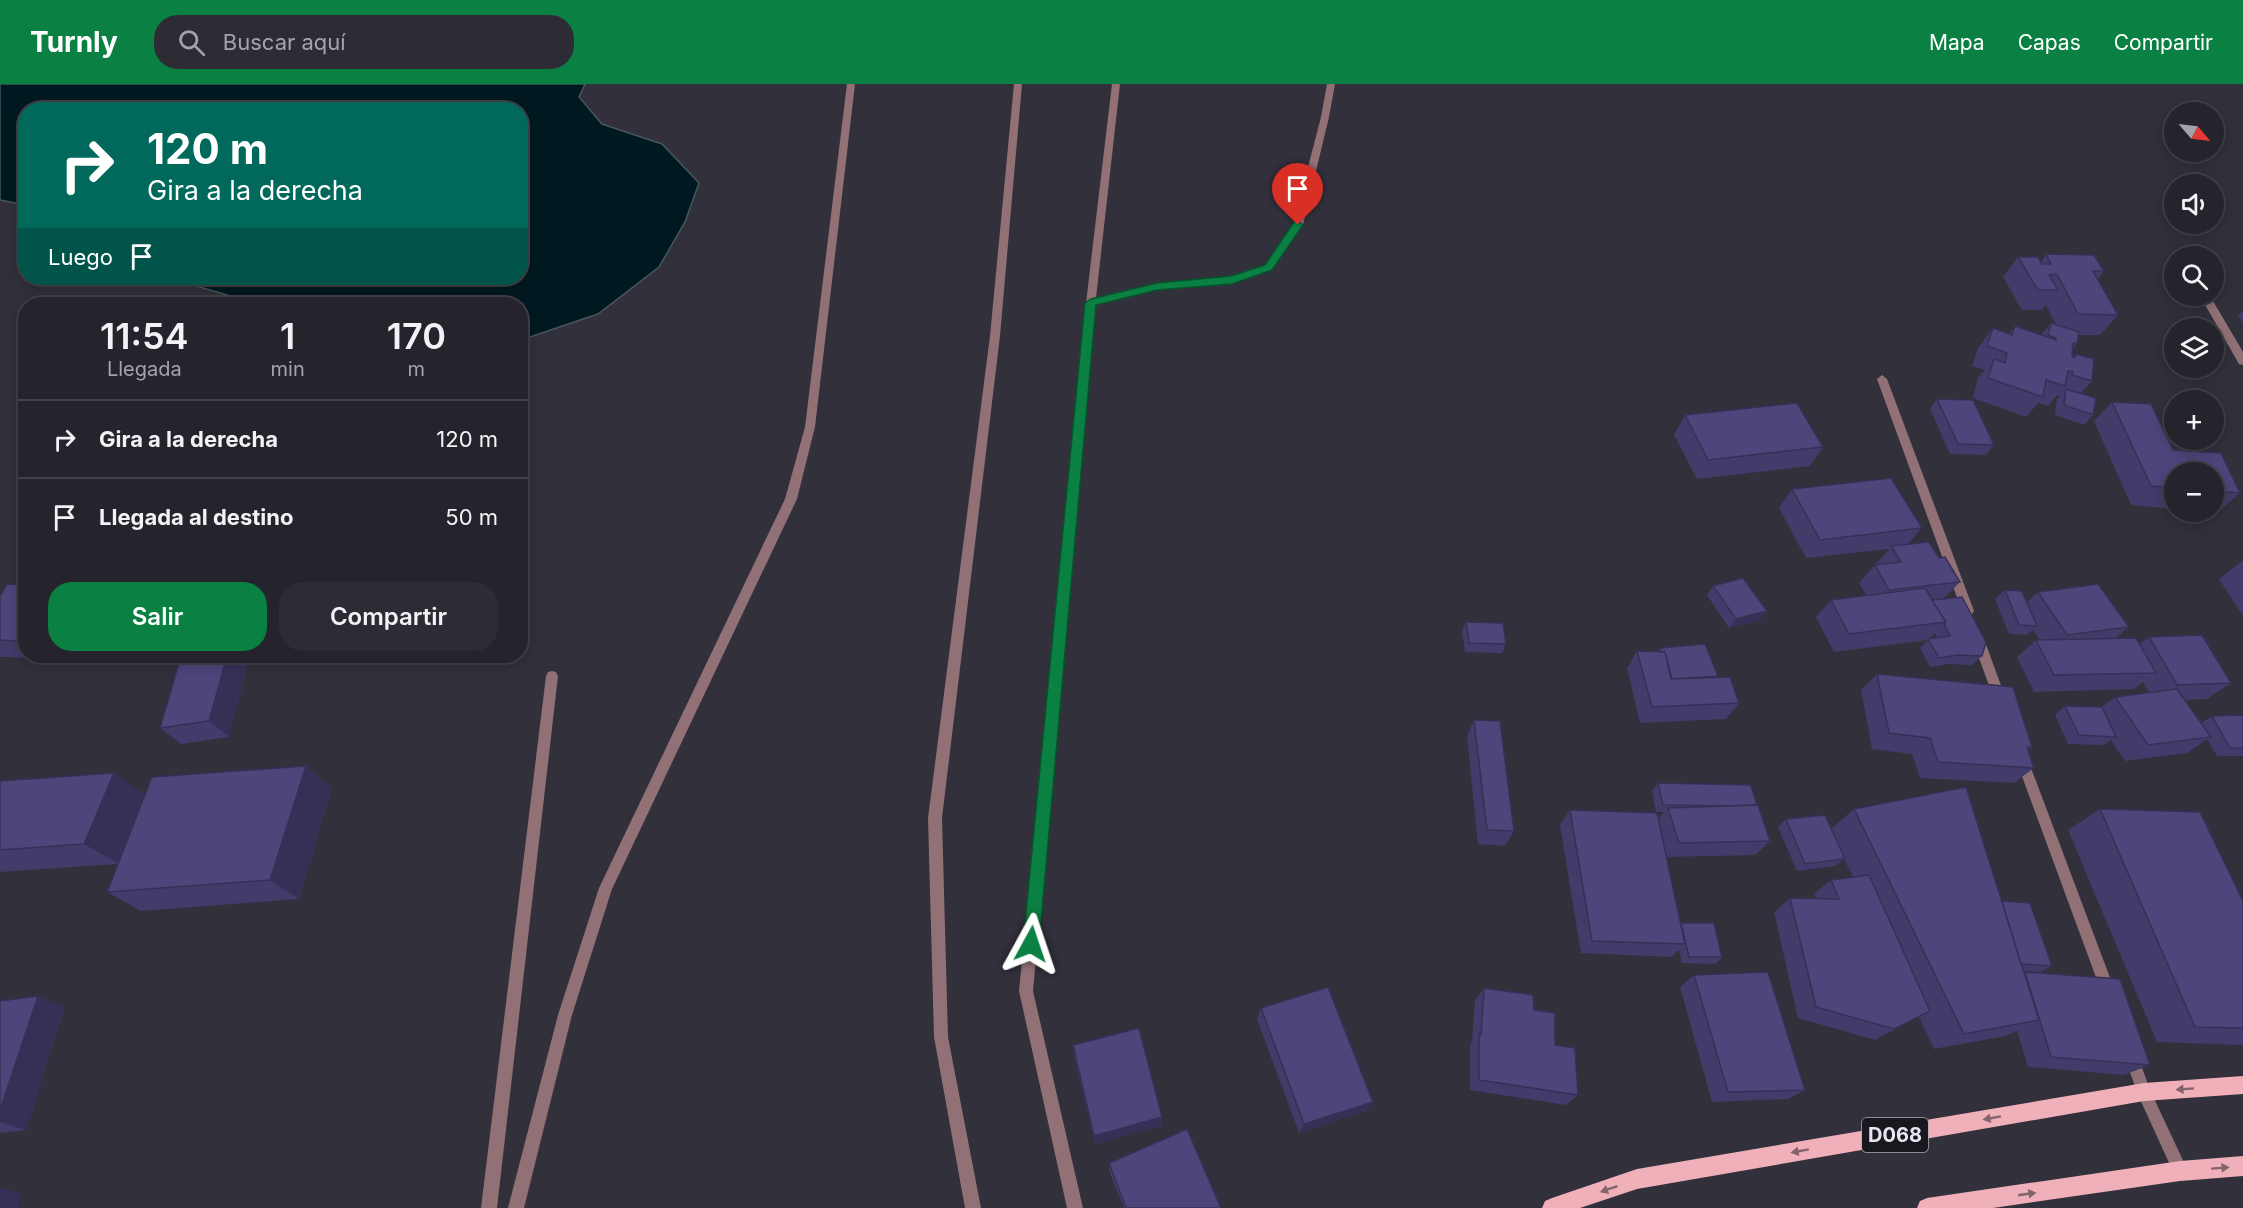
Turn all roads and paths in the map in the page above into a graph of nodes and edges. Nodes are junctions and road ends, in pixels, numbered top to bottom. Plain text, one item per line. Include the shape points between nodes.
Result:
1 (851, 84) edge
2 (1018, 84) edge
3 (1116, 84) edge
4 (1331, 84) edge
5 (1091, 303) junction
6 (2211, 306) edge
7 (2243, 361) edge
8 (1882, 379) dead end
9 (552, 676) dead end
10 (2005, 713) edge
11 (2017, 746) edge
12 (2112, 1003) edge
13 (2128, 1047) edge
14 (2243, 1085) edge
15 (2144, 1092) junction
16 (2243, 1166) edge
17 (2180, 1171) junction
18 (489, 1208) edge
19 (516, 1208) edge
20 (973, 1208) edge
21 (1075, 1208) edge
22 (1552, 1208) edge
23 (1927, 1208) edge

1 - 19 street via 810,427 791,499 606,888 565,1015
2 - 20 street via 995,336 935,818 941,1037
3 - 5 street
4 - 5 street via 1298,225 1269,267 1232,280 1157,287
5 - 21 street via 1026,991
6 - 7 street
8 - 10 street
9 - 18 street
11 - 12 street
13 - 15 street
14 -> 15 main road, D068
15 - 17 street
15 -> 22 main road, D068 via 1637,1179
17 -> 16 main road
23 -> 17 main road

